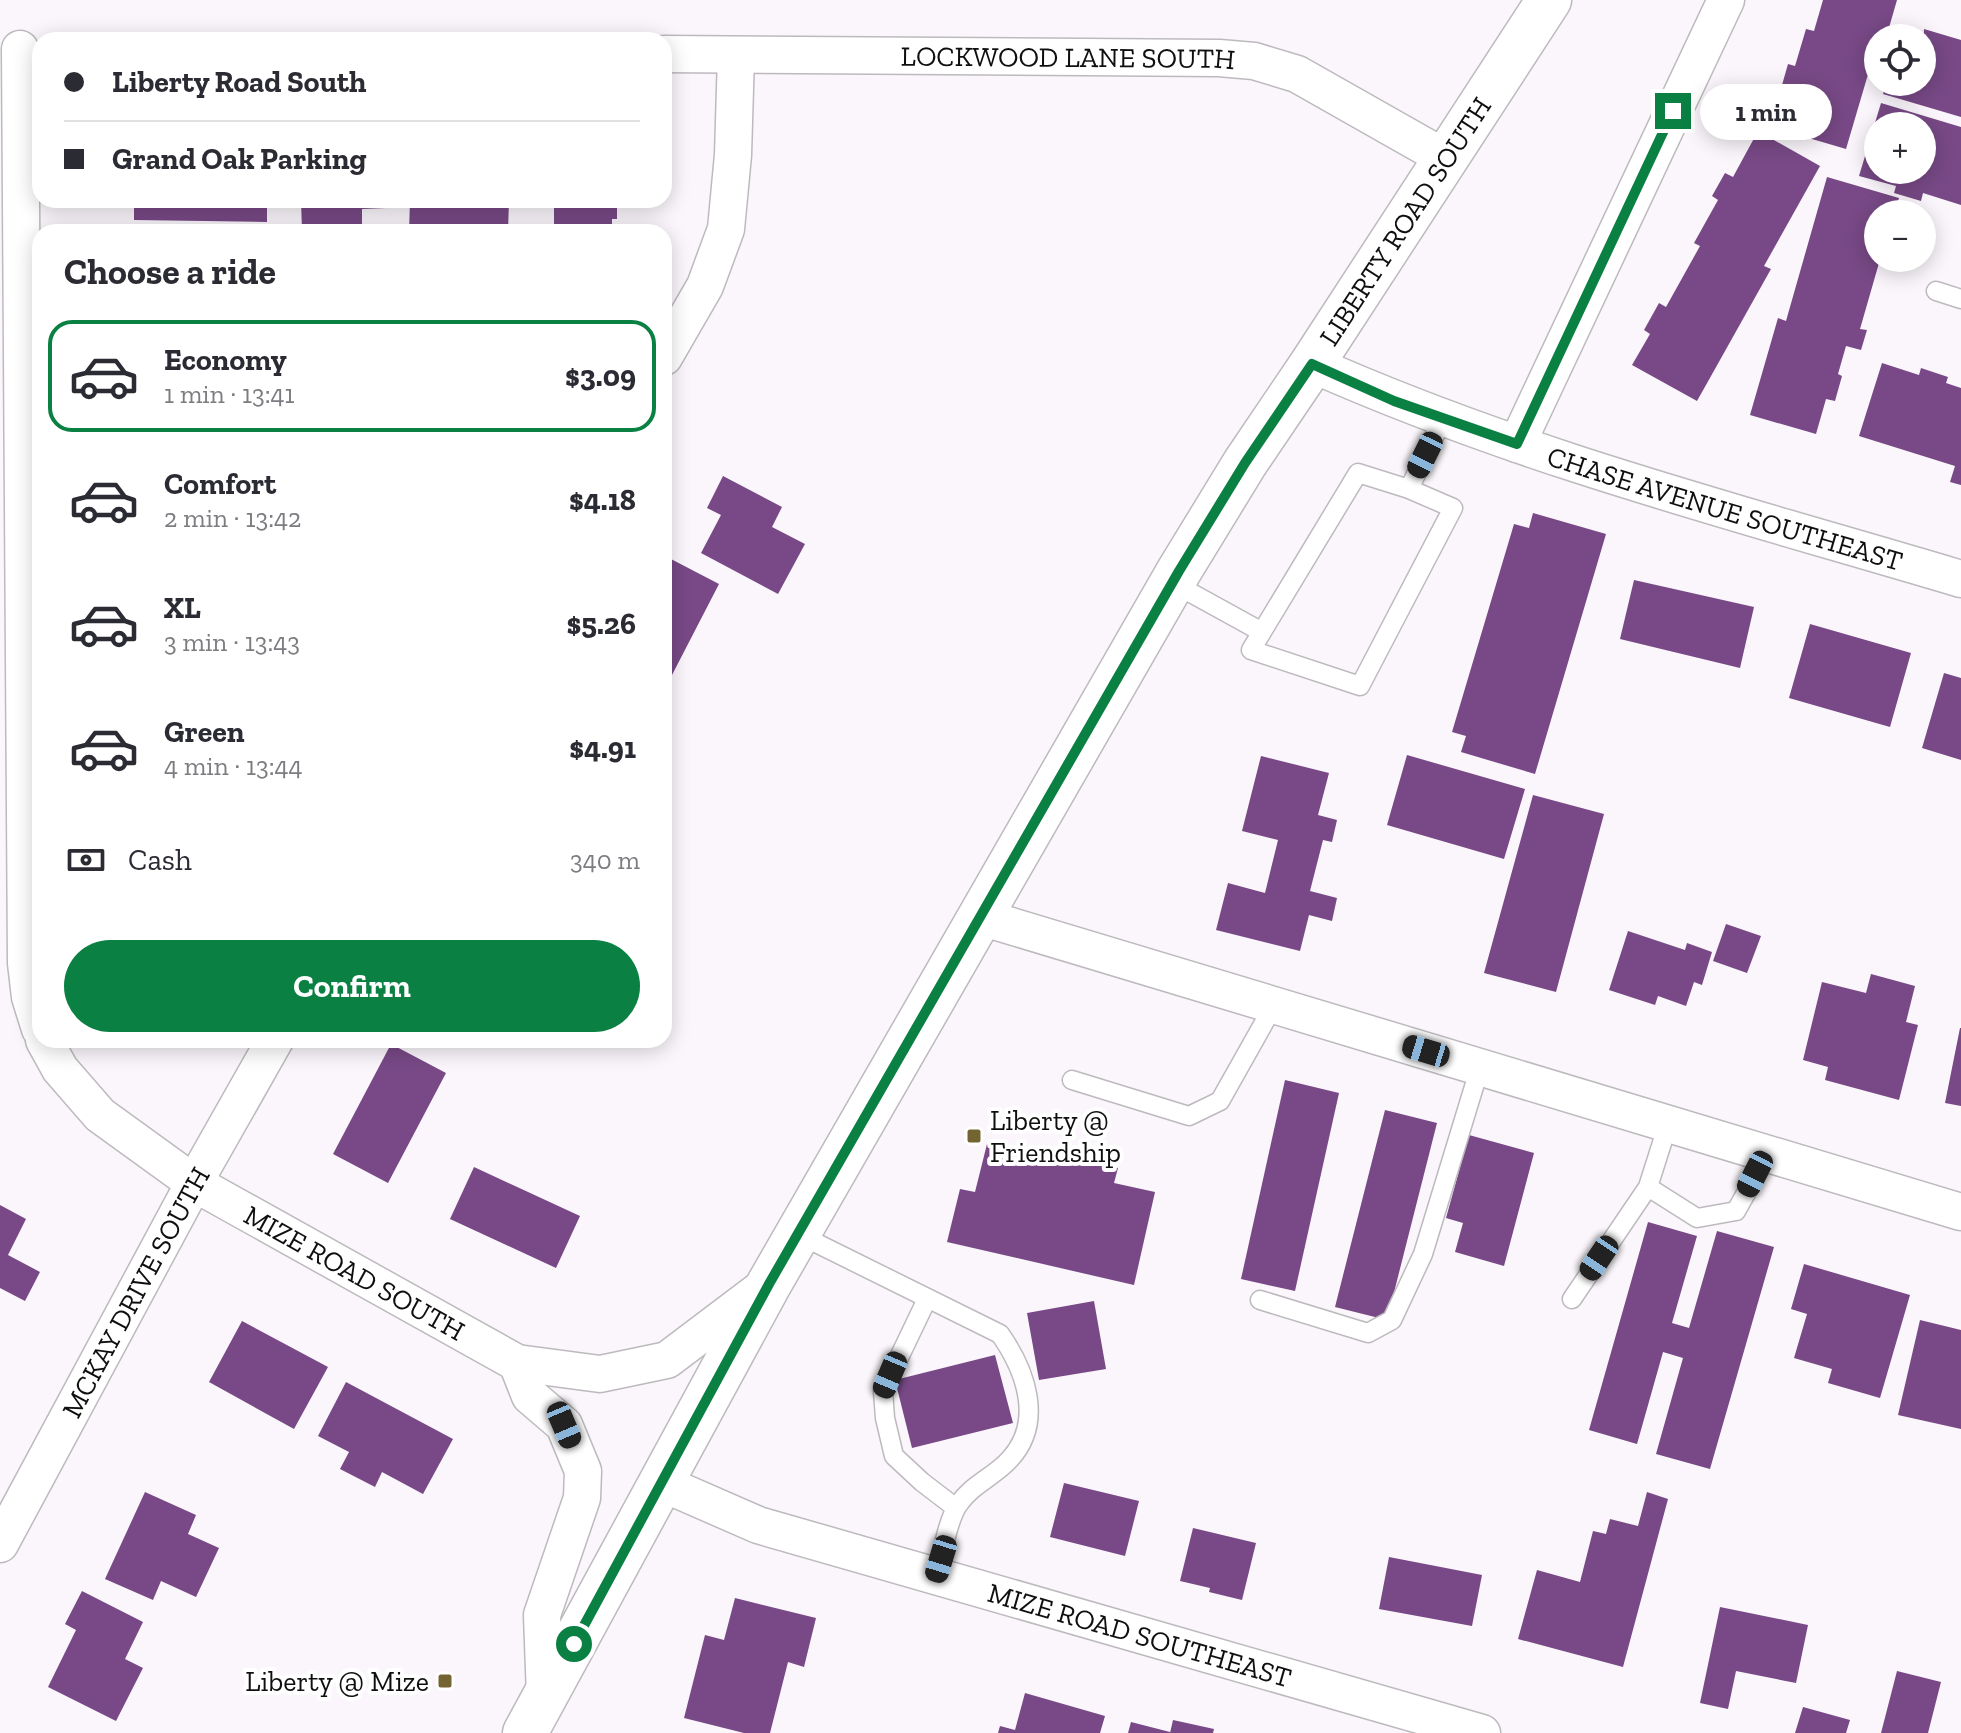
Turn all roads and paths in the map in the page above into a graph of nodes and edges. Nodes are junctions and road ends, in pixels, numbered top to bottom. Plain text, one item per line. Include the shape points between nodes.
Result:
1 (1549, 0) edge
2 (1726, 0) edge
3 (20, 49) edge
4 (672, 54) edge
5 (736, 55) junction
6 (1447, 159) junction
7 (1936, 291) dead end
8 (1961, 299) edge
9 (672, 343) edge
10 (1312, 364) junction
11 (1443, 418) junction
12 (1517, 444) junction
13 (1409, 489) junction
14 (1961, 579) edge
15 (1173, 583) junction
16 (1262, 632) junction
17 (981, 917) junction
18 (32, 1003) edge
19 (1274, 1005) junction
20 (48, 1048) edge
21 (270, 1048) edge
22 (1480, 1067) junction
23 (1072, 1080) dead end
24 (1668, 1124) junction
25 (1768, 1154) junction
26 (194, 1183) junction
27 (1648, 1187) junction
28 (1961, 1212) edge
29 (798, 1234) junction
30 (769, 1284) junction
31 (927, 1299) junction
32 (1572, 1299) dead end
33 (1260, 1300) dead end
34 (517, 1363) junction
35 (662, 1483) junction
36 (956, 1508) junction
37 (0, 1544) edge
38 (936, 1576) junction
39 (535, 1715) edge
40 (1482, 1733) edge

1 - 6 main road, LIBERTY ROAD SOUTH
2 - 12 street
3 - 18 street via 26,963
4 - 5 street, LOCKWOOD LANE SOUTH
5 - 6 street, LOCKWOOD LANE SOUTH via 1254,61 1297,74
5 - 9 street via 726,229 705,286
6 - 10 main road, LIBERTY ROAD SOUTH
7 - 8 lane
10 - 11 street, CHASE AVENUE SOUTHEAST
10 - 15 main road, LIBERTY ROAD SOUTH
11 - 12 street, CHASE AVENUE SOUTHEAST
11 - 13 lane
12 - 14 street, CHASE AVENUE SOUTHEAST
13 - 16 lane via 1358,473
13 - 16 lane via 1453,508 1360,686 1251,650
15 - 16 lane
15 - 17 main road, LIBERTY ROAD SOUTH
17 - 19 street
17 - 29 main road, LIBERTY ROAD SOUTH
19 - 22 street
19 - 23 lane via 1220,1101 1189,1116
20 - 26 street, MIZE ROAD SOUTH via 100,1115
21 - 26 street, MCKAY DRIVE SOUTH
22 - 24 street
22 - 33 lane via 1423,1254 1392,1320 1368,1333
24 - 25 street
24 - 27 lane
25 - 27 lane via 1736,1211 1697,1218
25 - 28 street
26 - 34 street, MIZE ROAD SOUTH
26 - 37 street, MCKAY DRIVE SOUTH
27 - 32 lane
29 - 30 main road, LIBERTY ROAD SOUTH
29 - 31 lane
30 - 34 street, MIZE ROAD SOUTH via 667,1360 600,1374
30 - 35 main road, LIBERTY ROAD SOUTH
31 - 36 lane via 883,1391 885,1418 894,1456
31 - 36 lane via 1000,1334 1027,1386 1029,1427 1010,1459 973,1487
34 - 39 street via 530,1396 564,1425 583,1471 582,1498 542,1615
35 - 38 street, MIZE ROAD SOUTHEAST via 758,1525
35 - 39 main road, LIBERTY ROAD SOUTH
36 - 38 lane
38 - 40 street, MIZE ROAD SOUTHEAST

